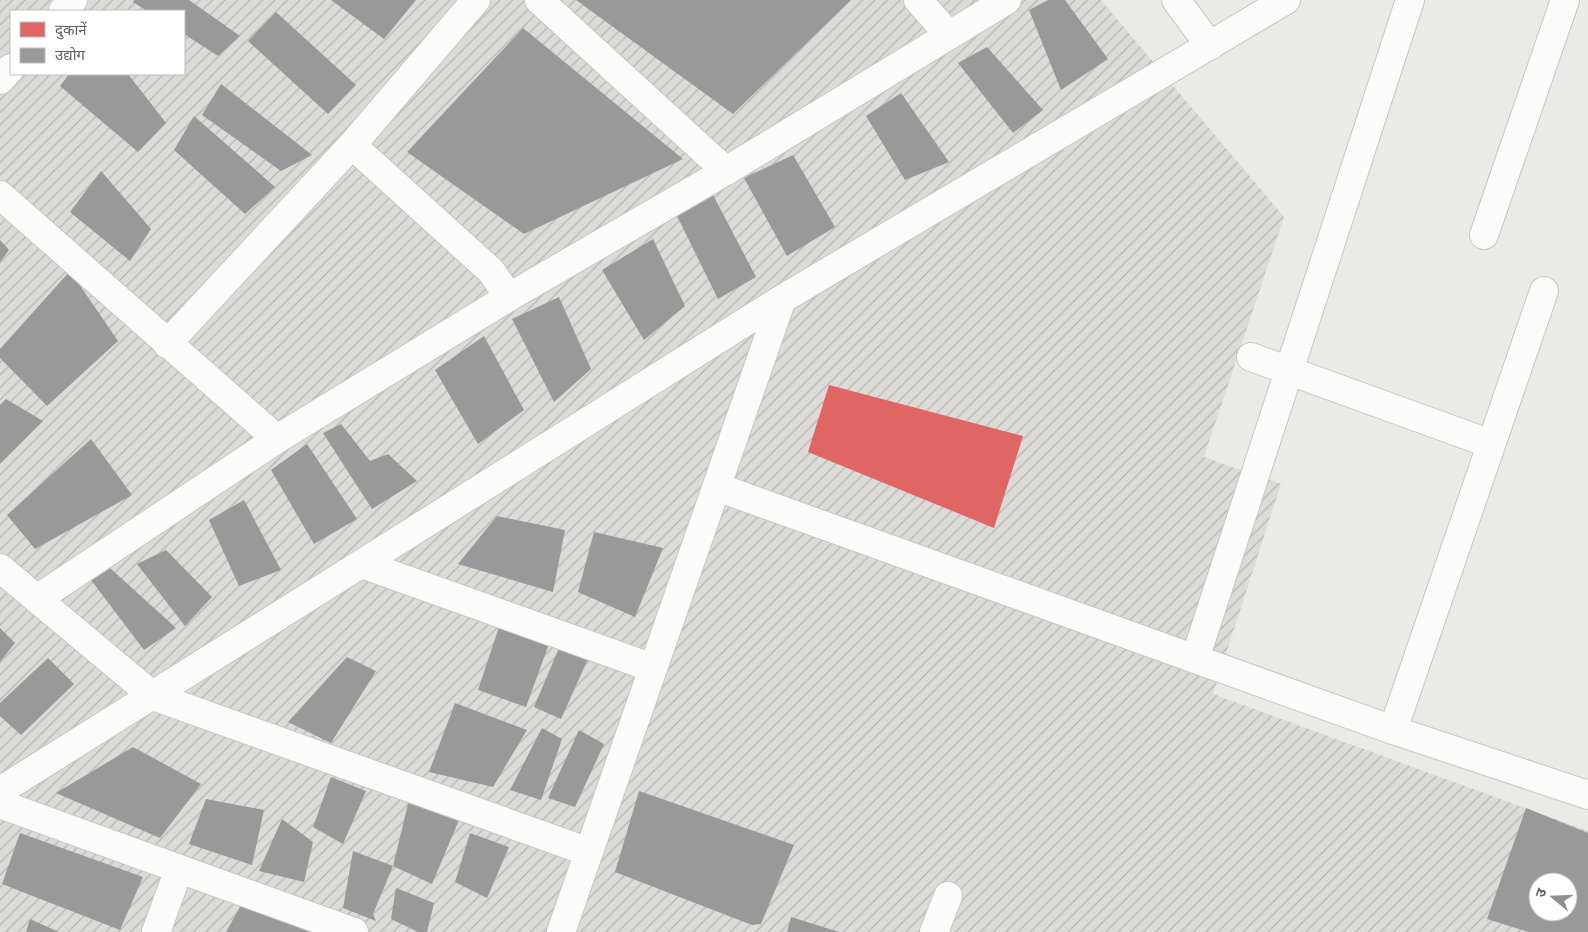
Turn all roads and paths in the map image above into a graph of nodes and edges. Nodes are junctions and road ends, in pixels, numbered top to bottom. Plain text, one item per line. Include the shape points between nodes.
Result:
1 (73, 0) edge
2 (476, 0) edge
3 (539, 0) edge
4 (918, 0) edge
5 (1007, 0) edge
6 (1176, 0) edge
7 (1286, 0) edge
8 (1410, 0) edge
9 (1565, 0) edge
10 (64, 10) edge
11 (948, 34) junction
12 (1210, 46) junction
13 (352, 145) junction
14 (726, 170) junction
15 (0, 195) edge
16 (1484, 235) dead end
17 (1544, 291) dead end
18 (509, 297) junction
19 (782, 299) junction
20 (167, 344) junction
21 (1251, 357) dead end
22 (1289, 371) junction
23 (277, 439) junction
24 (1491, 444) junction
25 (717, 487) junction
26 (362, 564) junction
27 (0, 568) edge
28 (37, 599) junction
29 (1195, 659) junction
30 (653, 668) junction
31 (153, 696) junction
32 (1393, 730) junction
33 (0, 791) edge
34 (1588, 795) edge
35 (0, 804) edge
36 (589, 852) junction
37 (179, 869) junction
38 (948, 896) dead end
39 (156, 932) edge
40 (354, 932) edge
41 (561, 932) edge
42 (934, 932) edge

1 - 10 street
2 - 13 street
3 - 14 street
4 - 11 street
5 - 11 street
6 - 12 street
7 - 12 street
8 - 22 street
9 - 16 street
11 - 14 street
12 - 19 street
13 - 18 street via 491,271
13 - 20 street
14 - 18 street
15 - 20 street
17 - 24 street
18 - 23 street
19 - 25 street
19 - 26 street
20 - 23 street
21 - 22 street
22 - 24 street
22 - 29 street
23 - 28 street
24 - 32 street
25 - 29 street
25 - 30 street
26 - 30 street
26 - 31 street
27 - 28 street
28 - 31 street
29 - 32 street
30 - 36 street
31 - 33 street
31 - 36 street
32 - 34 street
35 - 37 street
36 - 41 street
37 - 39 street
37 - 40 street
38 - 42 street

